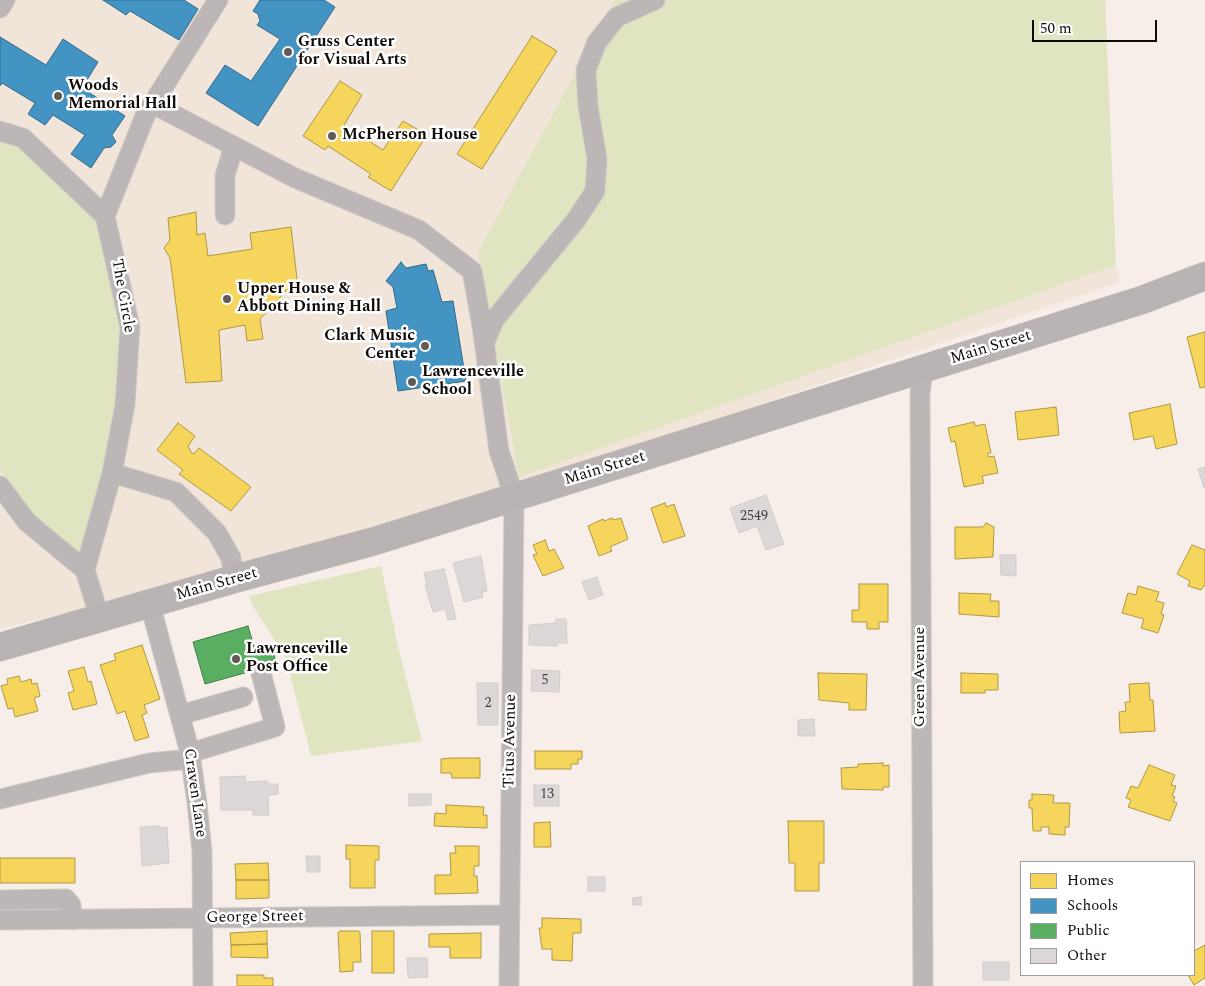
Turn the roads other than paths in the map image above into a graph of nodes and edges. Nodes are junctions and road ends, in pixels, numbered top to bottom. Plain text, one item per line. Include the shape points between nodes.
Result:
1 (5, 0) edge
2 (218, 0) edge
3 (654, 0) edge
4 (0, 8) edge
5 (153, 104) junction
6 (0, 131) edge
7 (234, 146) junction
8 (225, 215) dead end
9 (105, 216) junction
10 (1205, 276) edge
11 (484, 348) junction
12 (923, 369) junction
13 (112, 473) junction
14 (0, 486) edge
15 (514, 496) junction
16 (85, 570) junction
17 (234, 579) junction
18 (150, 604) junction
19 (100, 619) junction
20 (0, 647) edge
21 (262, 673) dead end
22 (243, 697) dead end
23 (180, 715) junction
24 (190, 756) junction
25 (0, 800) edge
26 (0, 900) edge
27 (509, 916) junction
28 (203, 918) junction
29 (0, 920) edge
30 (72, 920) junction
31 (202, 986) edge
32 (508, 986) edge
33 (923, 986) edge

1 - 4 street
2 - 5 street
3 - 11 street via 617,17 597,42 586,70 597,160 595,191 576,220 494,320
5 - 7 street, Titus Avenue
5 - 9 street via 145,116
6 - 9 street via 23,138
7 - 8 street via 225,175
7 - 11 street, Titus Avenue via 295,178 419,230 472,271
9 - 13 street, The Circle via 130,327 125,405
10 - 12 highway, Main Street via 1142,300
11 - 15 street, Titus Avenue via 499,451
12 - 15 highway, Main Street
12 - 33 street, Green Avenue via 920,394
13 - 16 street, The Circle
13 - 17 street via 176,492 218,534 230,558
14 - 16 street via 27,522
15 - 17 highway, Main Street via 375,541
15 - 27 street, Titus Avenue
16 - 19 street
17 - 18 highway, Main Street
18 - 19 highway, Main Street
18 - 23 street, Craven Lane
19 - 20 highway, Main Street
21 - 24 street via 275,727
22 - 23 street
23 - 24 street, Craven Lane
24 - 25 street
24 - 28 street, Craven Lane via 202,852
26 - 30 street via 66,899 71,904
27 - 28 street, George Street
27 - 32 street, Titus Avenue
28 - 30 street, George Street
28 - 31 street, Craven Lane
29 - 30 street, George Street

